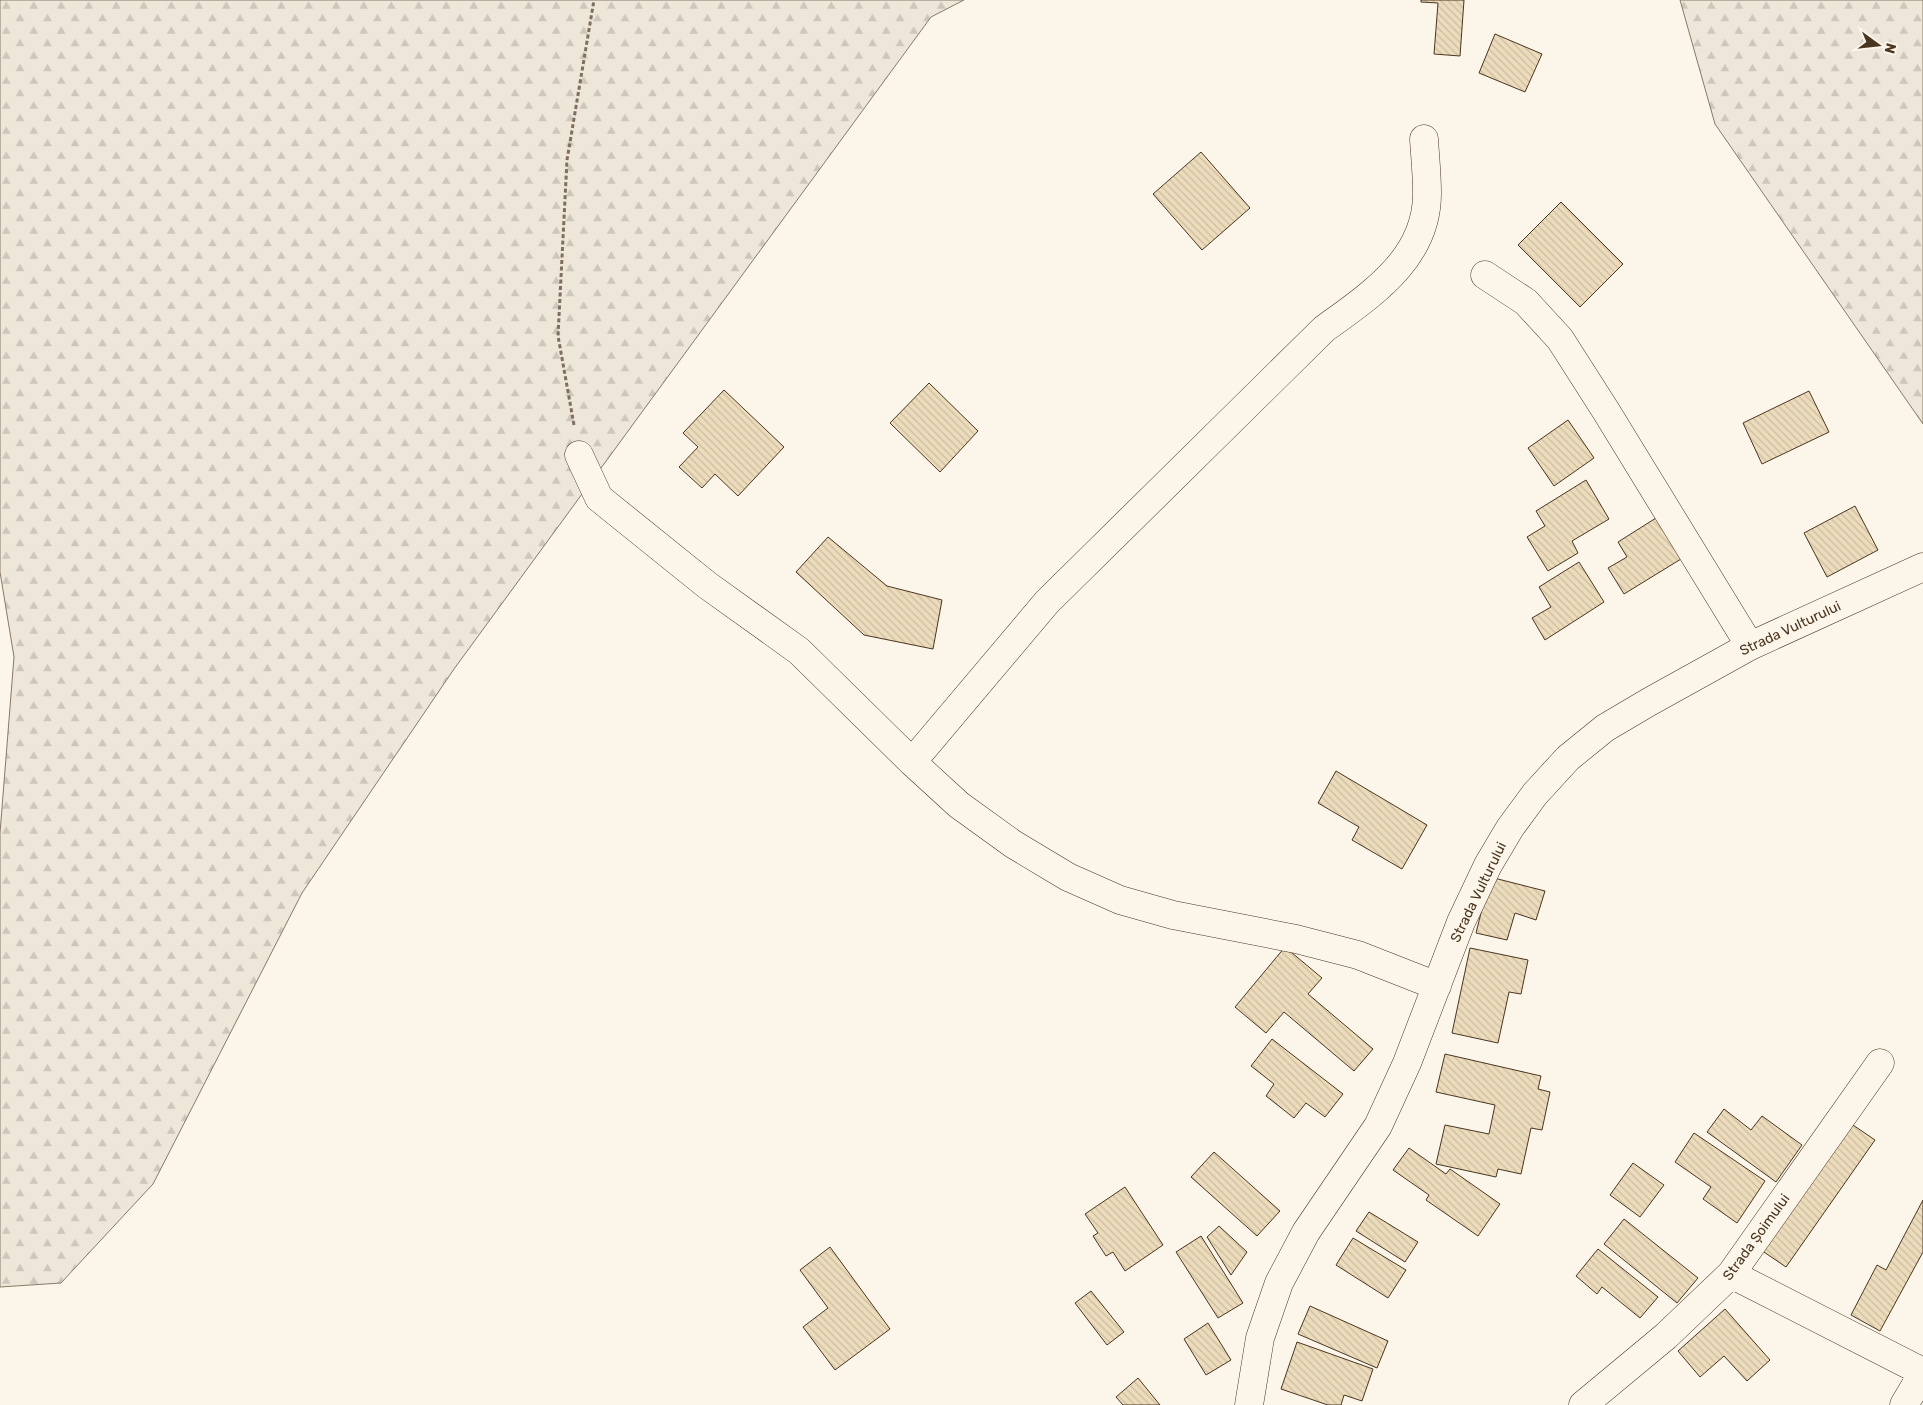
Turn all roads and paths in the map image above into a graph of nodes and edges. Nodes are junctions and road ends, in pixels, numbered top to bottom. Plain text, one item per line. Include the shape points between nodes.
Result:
1 (594, 0) edge
2 (1424, 138) dead end
3 (1485, 275) dead end
4 (579, 455) joint
5 (1923, 567) edge
6 (1750, 646) junction
7 (912, 762) junction
8 (1437, 986) junction
9 (1880, 1064) dead end
10 (1731, 1274) junction
11 (1923, 1373) edge
12 (1249, 1405) edge
13 (1583, 1405) edge
14 (1904, 1405) edge

1 - 4 path via 567,160 558,336
2 - 7 street via 1427,194 1422,226 1410,252 1388,279 1324,328 1047,602
3 - 6 street via 1526,302 1560,339
4 - 7 street via 598,498 707,585 799,651
5 - 6 street, Strada Vulturului
6 - 8 street, Strada Vulturului via 1613,724 1568,758 1535,794 1488,865 1461,922
7 - 8 street via 960,805 1013,844 1068,878 1120,900 1173,915 1296,939 1358,955
8 - 12 street, Strada Vulturului via 1378,1126 1306,1232 1279,1283 1260,1338
9 - 10 street, Strada Șoimului
10 - 11 street
10 - 13 street, Strada Șoimului via 1666,1336
11 - 14 street

